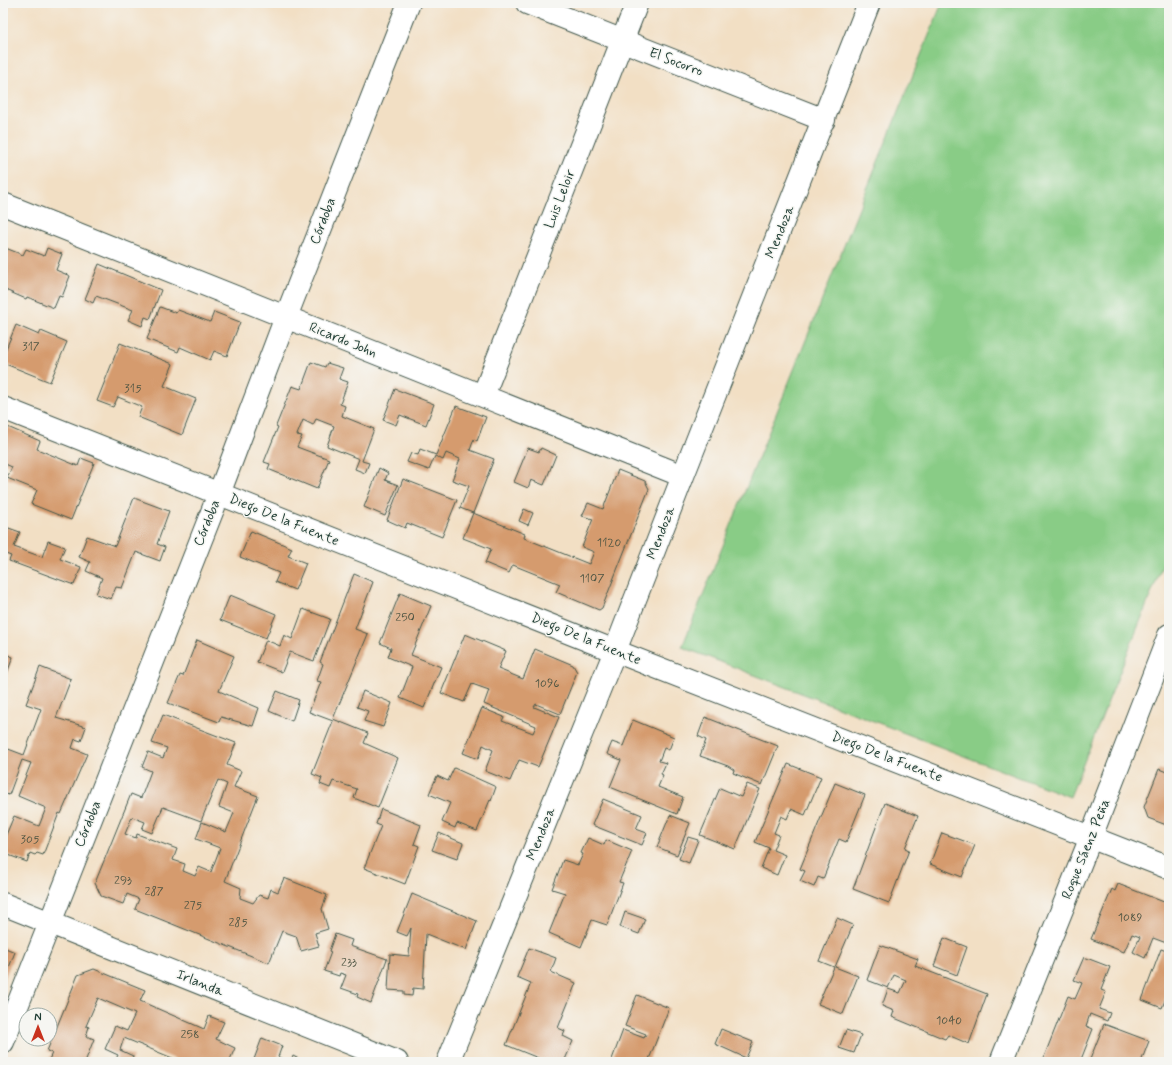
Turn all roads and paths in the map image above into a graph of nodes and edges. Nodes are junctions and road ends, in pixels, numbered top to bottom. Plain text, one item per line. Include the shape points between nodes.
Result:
1 (409, 3) edge
2 (527, 3) edge
3 (637, 3) edge
4 (869, 3) edge
5 (622, 41) junction
6 (824, 120) junction
7 (3, 204) edge
8 (286, 317) junction
9 (483, 396) junction
10 (3, 408) edge
11 (683, 476) junction
12 (219, 494) junction
13 (1169, 635) edge
14 (615, 651) junction
15 (1091, 837) junction
16 (1169, 868) edge
17 (3, 904) edge
18 (50, 922) junction
19 (3, 1042) edge
20 (398, 1062) edge
21 (448, 1062) edge
22 (1001, 1062) edge

1 - 8 street, Córdoba
2 - 5 street, El Socorro
3 - 5 street, Luis Leloir
4 - 6 street, Mendoza
5 - 6 street, El Socorro
5 - 9 street, Luis Leloir
6 - 11 street, Mendoza
7 - 8 street, Ricardo John
8 - 9 street, Ricardo John
8 - 12 street, Córdoba
9 - 11 street, Ricardo John
10 - 12 street, Diego De la Fuente
11 - 14 street, Mendoza
12 - 14 street, Diego De la Fuente
12 - 18 street, Córdoba
13 - 15 street, Roque Sáenz Peña
14 - 15 street, Diego De la Fuente
14 - 21 street, Mendoza
15 - 16 street, Diego De la Fuente
15 - 22 street, Roque Sáenz Peña
17 - 18 street, Irlanda
18 - 19 street, Córdoba
18 - 20 street, Irlanda

